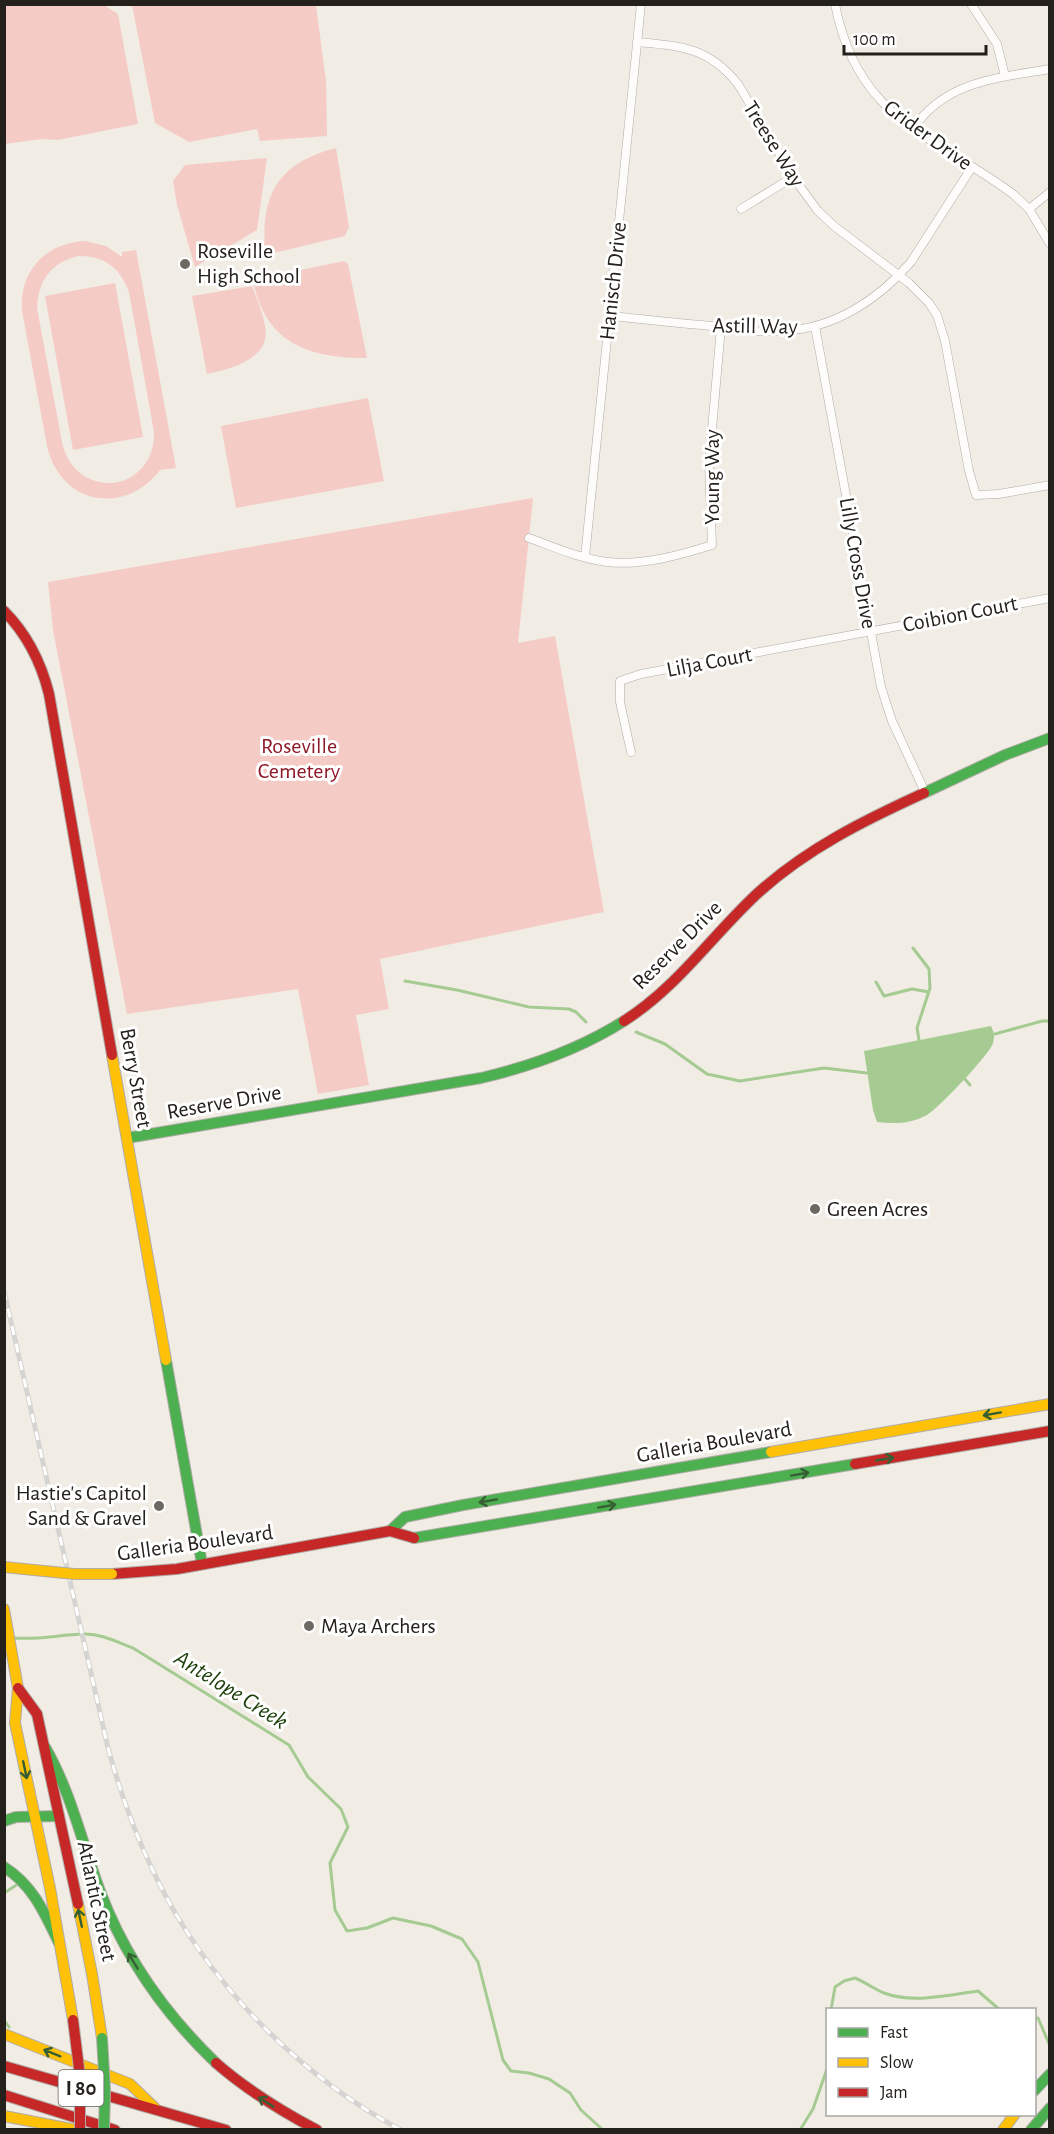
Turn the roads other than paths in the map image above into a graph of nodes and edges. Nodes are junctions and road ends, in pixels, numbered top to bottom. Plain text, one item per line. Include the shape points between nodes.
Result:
1 (641, 4) edge
2 (835, 4) edge
3 (971, 4) edge
4 (637, 42) junction
5 (1050, 69) edge
6 (1005, 76) junction
7 (913, 129) junction
8 (972, 167) junction
9 (793, 177) junction
10 (1050, 192) edge
11 (741, 209) dead end
12 (1029, 209) junction
13 (1050, 244) edge
14 (899, 276) junction
15 (610, 316) junction
16 (814, 326) junction
17 (721, 327) junction
18 (1050, 485) edge
19 (529, 538) dead end
20 (585, 557) junction
21 (1050, 598) edge
22 (4, 611) edge
23 (870, 631) junction
24 (1050, 738) edge
25 (631, 752) dead end
26 (926, 792) junction
27 (127, 1138) junction
28 (1050, 1404) edge
29 (1050, 1431) edge
30 (390, 1531) junction
31 (202, 1564) junction
32 (4, 1567) edge
33 (5, 1612) edge
34 (18, 1688) junction
35 (45, 1747) junction
36 (34, 1816) junction
37 (59, 1816) junction
38 (4, 1821) edge
39 (4, 1867) edge
40 (59, 1943) junction
41 (4, 2034) edge
42 (4, 2066) edge
43 (1050, 2074) edge
44 (1036, 2090) edge
45 (4, 2095) edge
46 (158, 2110) junction
47 (1047, 2111) edge
48 (4, 2116) edge
49 (1014, 2116) edge
50 (76, 2130) edge
51 (80, 2130) edge
52 (104, 2130) edge
53 (115, 2130) edge
54 (226, 2130) edge
55 (317, 2130) edge
56 (1003, 2130) edge
57 (1031, 2130) edge

1 - 4 street, Hanisch Drive
2 - 7 street, Grider Drive via 845,44 861,78 884,106
3 - 6 street via 997,44
4 - 9 street, Treese Way via 689,48 727,71
4 - 15 street, Hanisch Drive
5 - 6 street
6 - 7 street via 950,93
7 - 8 street, Grider Drive
8 - 12 street, Grider Drive
8 - 14 street, Astill Way
9 - 11 street
9 - 14 street, Treese Way via 834,226
10 - 12 street
12 - 13 street, Grider Drive
14 - 16 street, Astill Way via 862,306
14 - 18 street via 929,303 941,326 976,495
15 - 17 street, Astill Way
15 - 20 street, Hanisch Drive
16 - 17 street, Astill Way via 772,332
16 - 23 street, Lilly Cross Drive
17 - 20 street, Young Way via 709,464 712,545 625,563
19 - 20 street, Young Way
21 - 23 street, Coibion Court
22 - 27 main road, Berry Street via 32,642 44,672
23 - 25 street, Lilja Court via 620,681 620,702
23 - 26 street, Lilly Cross Drive via 885,703
24 - 26 main road, Reserve Drive
26 - 27 main road, Reserve Drive via 851,827 809,852 759,892 652,1000 614,1027 564,1053 481,1078
27 - 31 main road, Berry Street
28 -> 30 main road, Galleria Boulevard via 463,1505 405,1517
30 -> 29 main road, Galleria Boulevard via 411,1539
30 - 31 main road, Galleria Boulevard
31 - 32 main road, Galleria Boulevard, bridge via 112,1574
33 - 34 main road, Atlantic Street
34 - 35 main road, Atlantic Street via 37,1714
34 -> 36 main road, Atlantic Street via 15,1723
35 - 37 main road, Atlantic Street
55 -> 35 main road via 232,2078 196,2045 162,2005 114,1926 66,1789
36 - 37 main road
36 - 38 main road
36 - 40 main road, Atlantic Street
52 -> 37 main road, Atlantic Street, bridge via 102,2038
39 - 40 main road via 19,1877 35,1897
40 - 51 main road, Atlantic Street, bridge via 80,2076
46 -> 41 main road via 130,2084
42 - 46 main road, I 80
43 - 44 main road
45 - 53 main road, I 80
46 - 54 main road, I 80
47 - 57 main road
48 - 50 main road
49 - 56 main road

